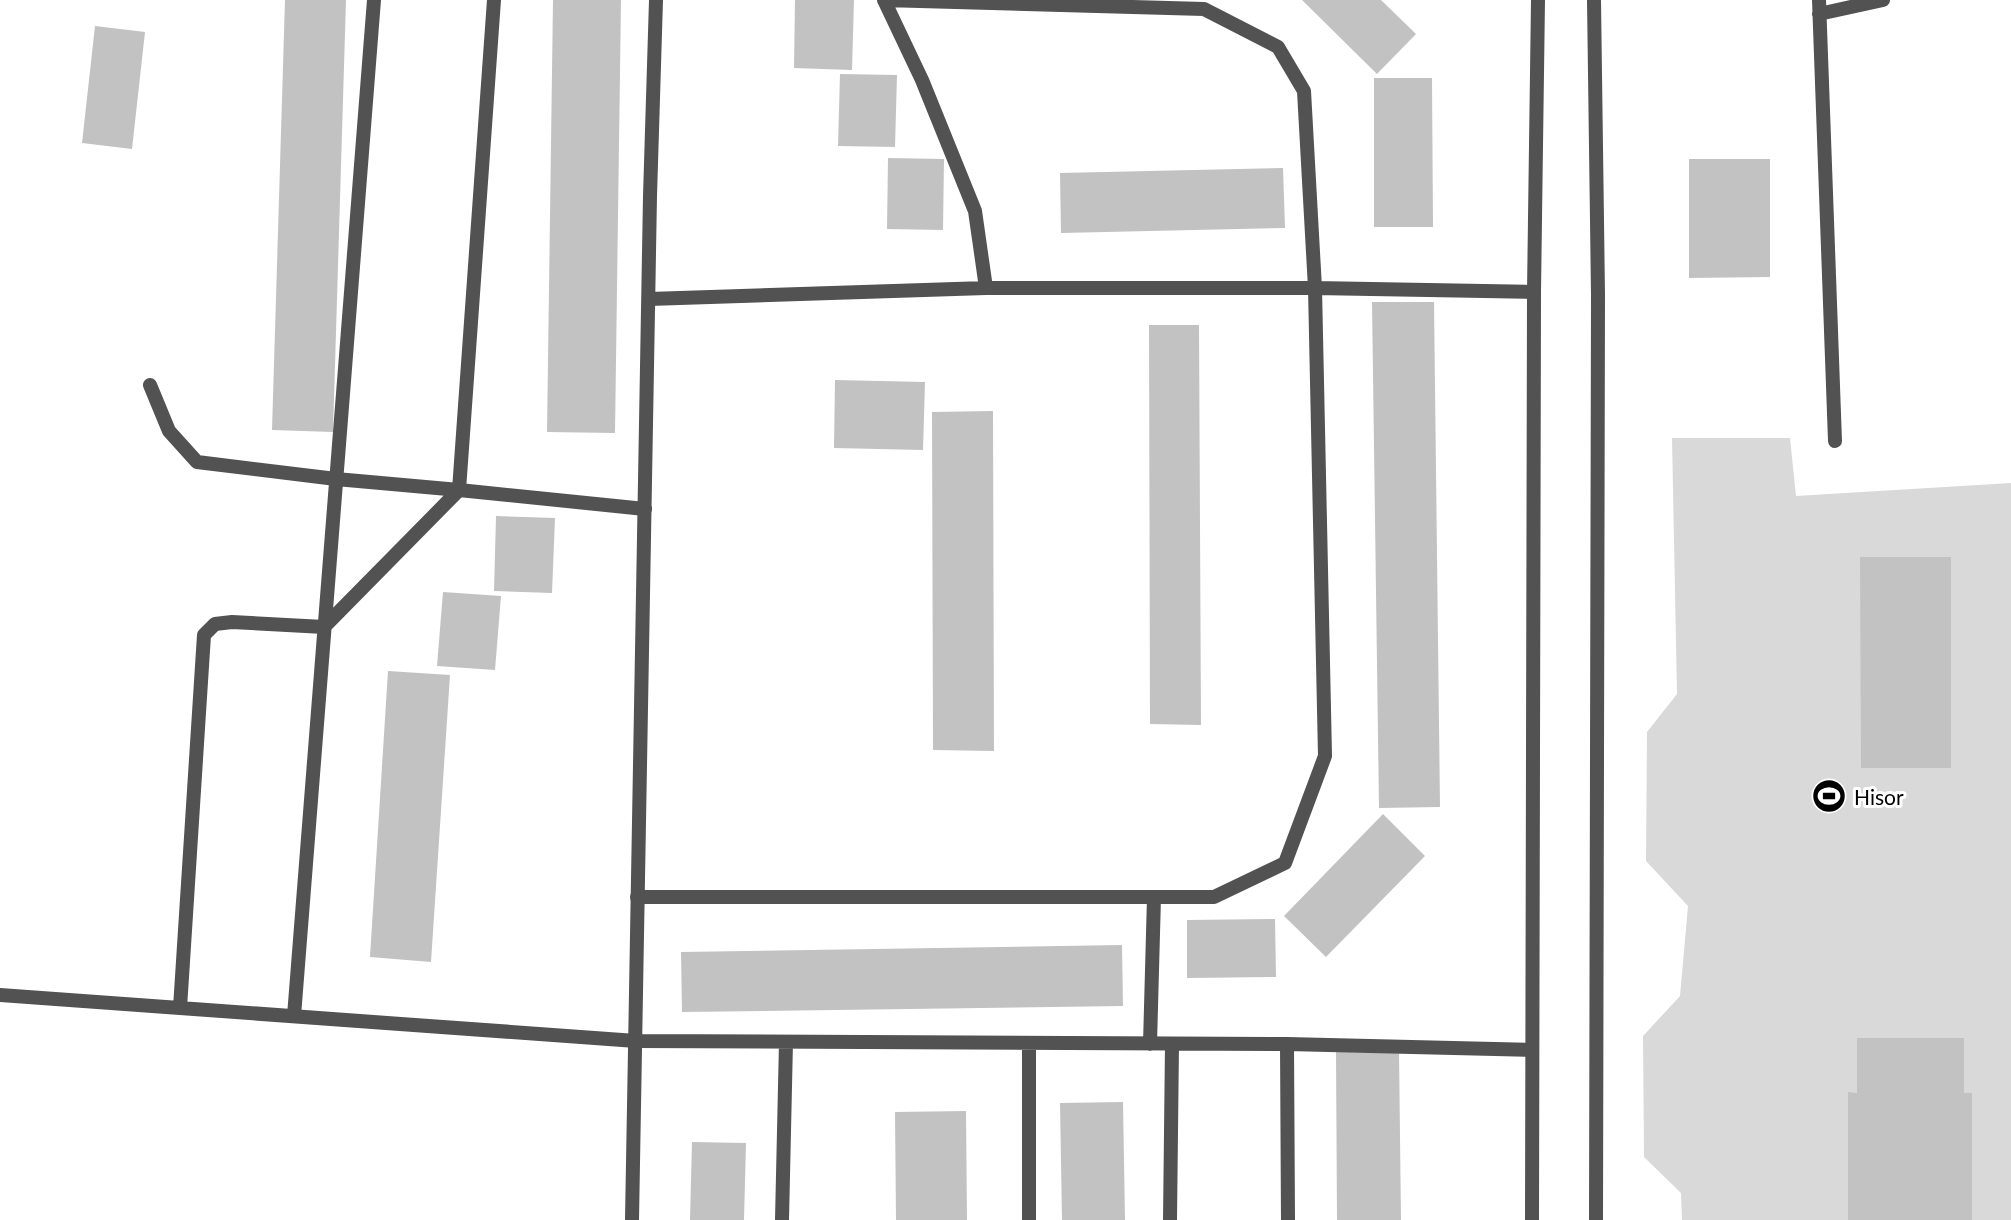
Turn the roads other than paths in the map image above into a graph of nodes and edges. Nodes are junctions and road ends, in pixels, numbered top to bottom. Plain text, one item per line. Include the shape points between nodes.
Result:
1 (374, 0) edge
2 (494, 0) edge
3 (656, 0) edge
4 (884, 0) edge
5 (1538, 0) edge
6 (1594, 0) edge
7 (1883, 0) edge
8 (1819, 7) edge
9 (986, 288) junction
10 (1315, 288) junction
11 (1534, 292) junction
12 (649, 299) junction
13 (150, 385) dead end
14 (1835, 441) dead end
15 (336, 480) junction
16 (459, 490) junction
17 (645, 509) junction
18 (324, 627) junction
19 (637, 897) junction
20 (1154, 897) junction
21 (0, 995) edge
22 (180, 1008) junction
23 (294, 1016) junction
24 (636, 1041) junction
25 (786, 1042) junction
26 (1029, 1044) junction
27 (1150, 1044) junction
28 (1172, 1044) junction
29 (1287, 1044) junction
30 (1532, 1050) junction
31 (632, 1220) edge
32 (782, 1220) edge
33 (1029, 1220) edge
34 (1170, 1220) edge
35 (1288, 1220) edge
36 (1532, 1220) edge
37 (1596, 1220) edge

1 - 15 street
2 - 16 street
3 - 12 street
4 - 9 street via 975,211
4 - 10 street via 1204,9 1278,47 1304,91
5 - 11 street
6 - 37 street via 1598,295
7 - 8 street
8 - 14 street
9 - 10 street
9 - 12 street
10 - 11 street
10 - 20 street via 1325,756 1285,863 1213,897
11 - 30 street
12 - 17 street
13 - 15 street via 169,431 197,462
15 - 16 street
15 - 18 street
16 - 17 street
16 - 18 street
17 - 19 street
18 - 22 street via 232,622 215,624 204,635
18 - 23 street
19 - 20 street
19 - 24 street
20 - 27 street
21 - 22 street
22 - 23 street
23 - 24 street
24 - 25 street
24 - 31 street
25 - 26 street
25 - 32 street
26 - 27 street
26 - 33 street
27 - 28 street
28 - 29 street
28 - 34 street
29 - 30 street
29 - 35 street
30 - 36 street

